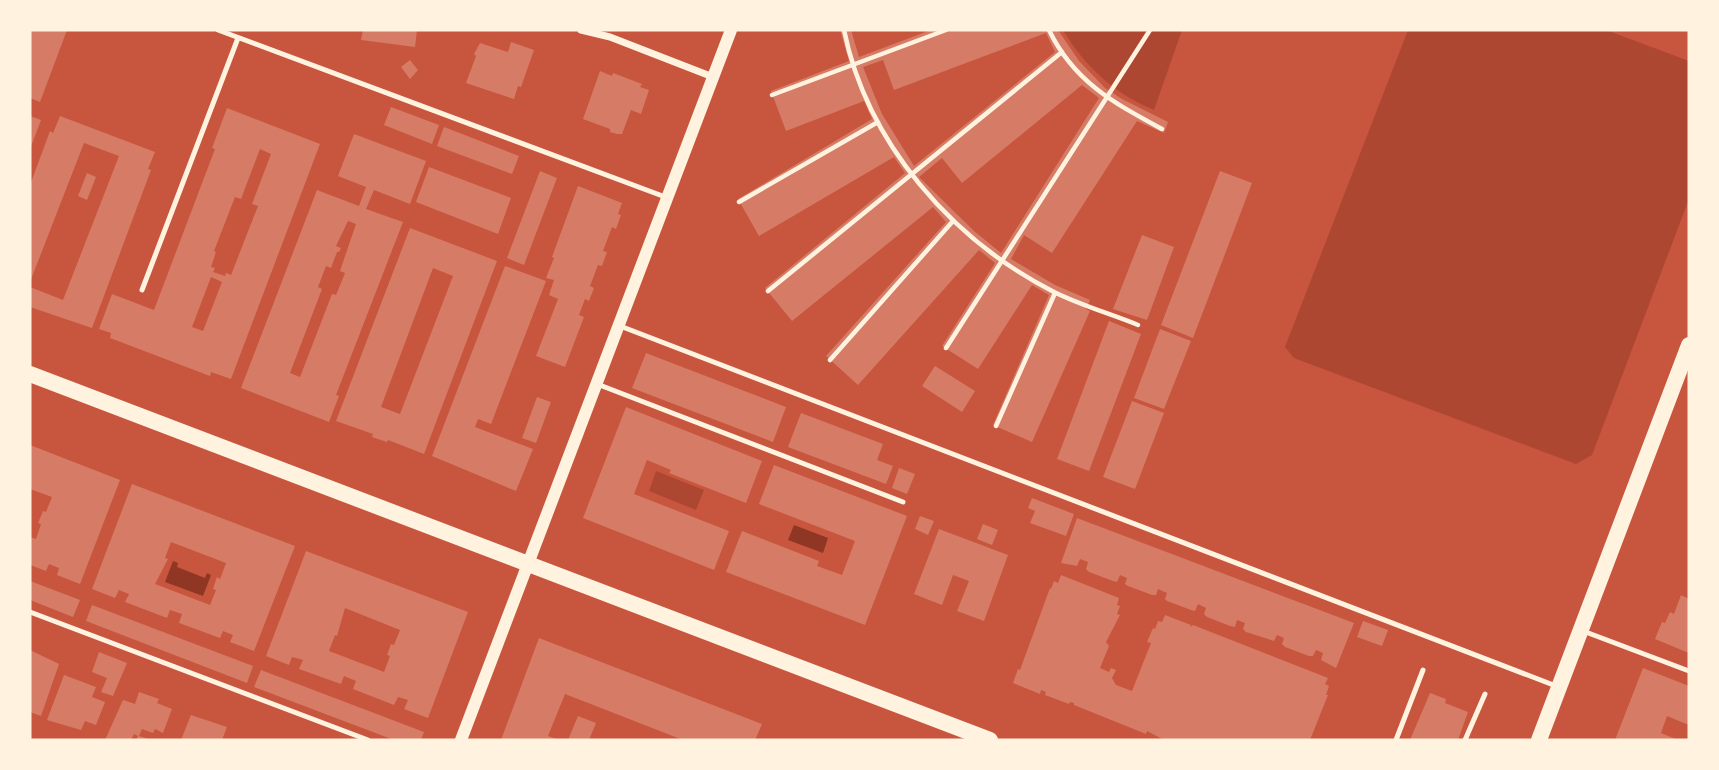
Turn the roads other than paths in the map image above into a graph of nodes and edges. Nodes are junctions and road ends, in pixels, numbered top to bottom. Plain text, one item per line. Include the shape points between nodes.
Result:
1 (218, 30) edge
2 (581, 30) edge
3 (731, 30) edge
4 (238, 38) junction
5 (713, 77) junction
6 (668, 198) junction
7 (142, 290) dead end
8 (620, 326) junction
9 (1689, 345) edge
10 (30, 374) edge
11 (597, 384) junction
12 (903, 502) dead end
13 (528, 564) junction
14 (30, 612) edge
15 (1580, 630) junction
16 (1423, 670) dead end
17 (1689, 671) edge
18 (1559, 687) junction
19 (1485, 694) dead end
20 (368, 740) edge
21 (461, 740) edge
22 (989, 740) edge
23 (1396, 740) edge
24 (1465, 740) edge
25 (1539, 740) edge

1 - 4 lane
2 - 5 street
3 - 5 street
4 - 6 lane
4 - 7 lane
5 - 6 street
6 - 8 street
8 - 11 street
8 - 18 lane
9 - 15 main road
10 - 13 main road
11 - 12 lane
11 - 13 street
13 - 21 street
13 - 22 main road
14 - 20 lane
15 - 17 lane
15 - 18 main road
16 - 23 lane
18 - 25 main road
19 - 24 lane

